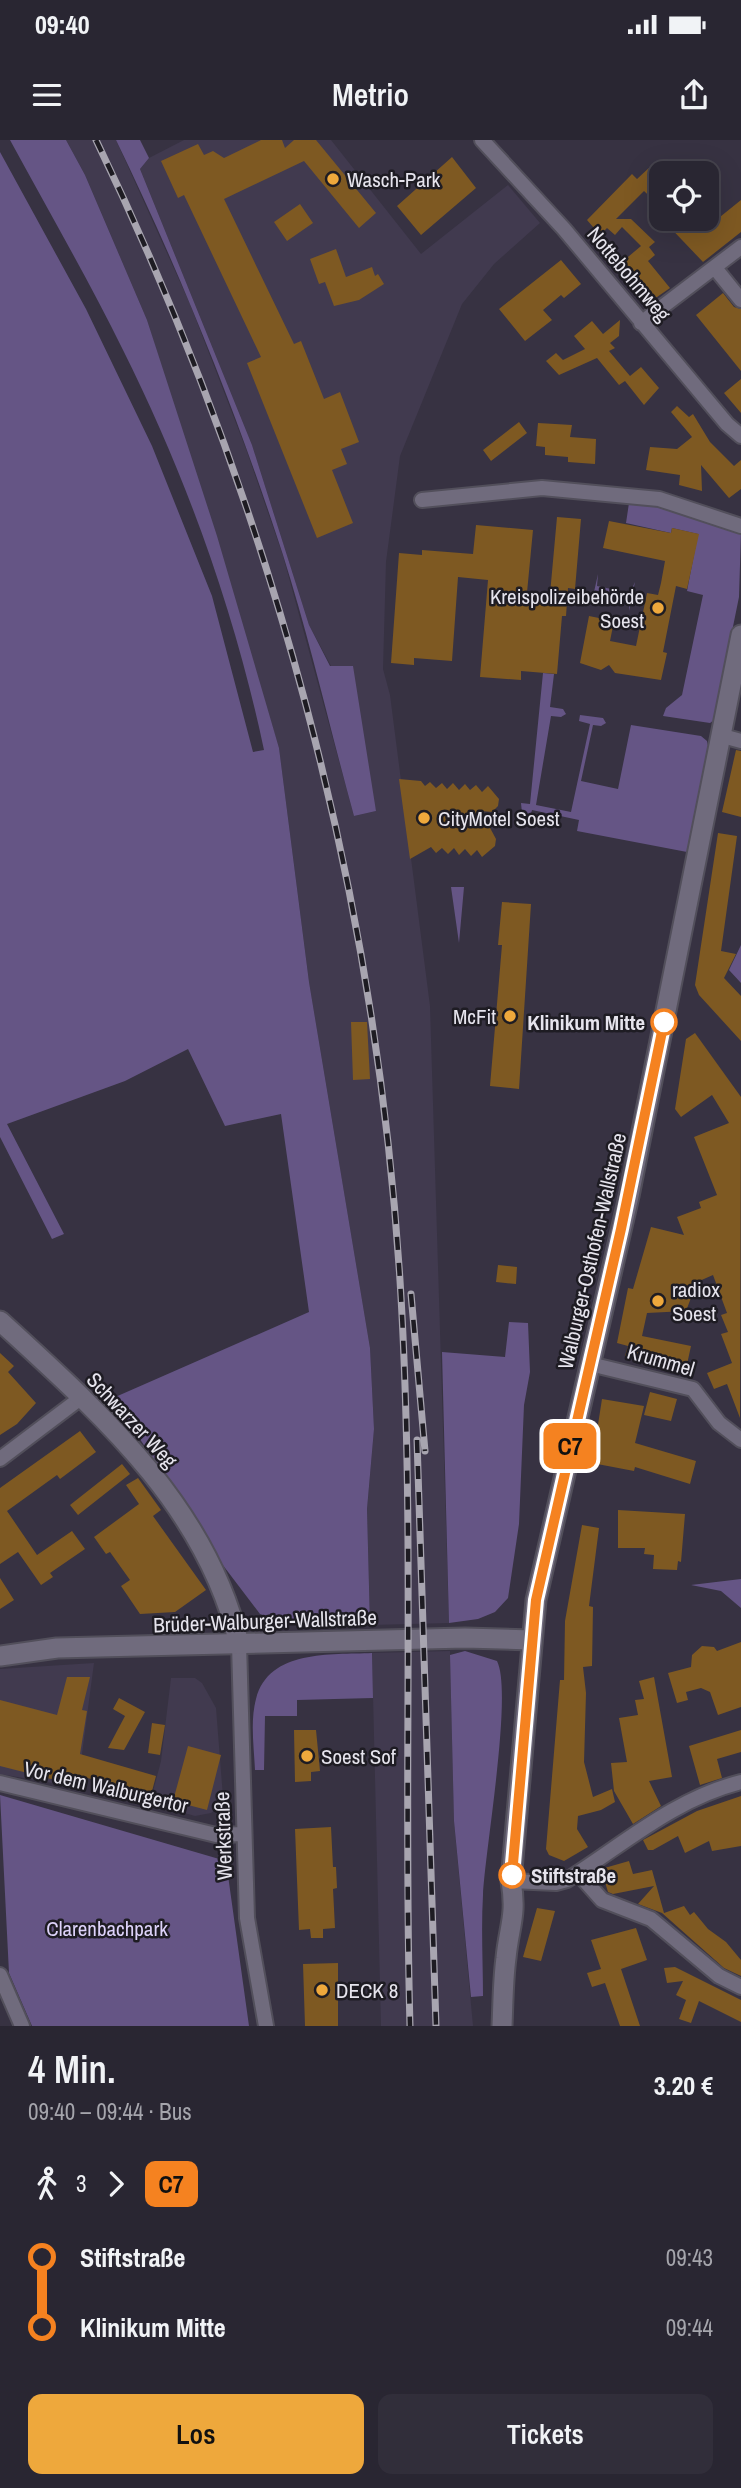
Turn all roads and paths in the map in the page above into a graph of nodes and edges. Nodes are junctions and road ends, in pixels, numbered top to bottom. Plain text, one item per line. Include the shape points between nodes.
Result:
1 (482, 140) edge
2 (741, 247) edge
3 (715, 268) junction
4 (741, 300) edge
5 (641, 323) junction
6 (741, 436) edge
7 (422, 500) dead end
8 (741, 526) edge
9 (741, 635) edge
10 (719, 735) junction
11 (741, 741) edge
12 (0, 1321) edge
13 (590, 1364) junction
14 (82, 1397) junction
15 (741, 1440) edge
16 (0, 1459) edge
17 (531, 1640) junction
18 (239, 1644) junction
19 (0, 1656) edge
20 (741, 1782) edge
21 (0, 1783) edge
22 (243, 1834) junction
23 (578, 1873) junction
24 (511, 1881) junction
25 (0, 1975) edge
26 (741, 1987) edge
27 (22, 2026) edge
28 (266, 2026) edge
29 (502, 2026) edge

1 - 5 street, Nottebohmweg via 564,229
2 - 3 street
3 - 4 street
3 - 5 street
5 - 6 street, Nottebohmweg
7 - 8 street via 542,488 659,499
9 - 10 street, Walburger-Osthofen-Wallstraße
10 - 11 street
10 - 13 street, Walburger-Osthofen-Wallstraße via 632,1182
12 - 14 street, Schwarzer Weg
13 - 15 street, Krummel via 696,1391 719,1423
13 - 17 street, Walburger-Osthofen-Wallstraße via 539,1583
14 - 16 street
14 - 18 street, Schwarzer Weg via 149,1466 175,1503 216,1577
17 - 18 street, Brüder-Walburger-Wallstraße
17 - 24 street, Walburger-Osthofen-Wallstraße
18 - 19 street, Brüder-Walburger-Wallstraße via 57,1648
18 - 22 street, Werkstraße
20 - 23 street via 668,1812
21 - 22 street, Vor dem Walburgertor via 216,1835
22 - 28 street, Werkstraße via 247,1918
23 - 24 street via 556,1883
23 - 26 street via 602,1900 651,1919 719,1976
24 - 29 street via 515,1903
25 - 27 street

